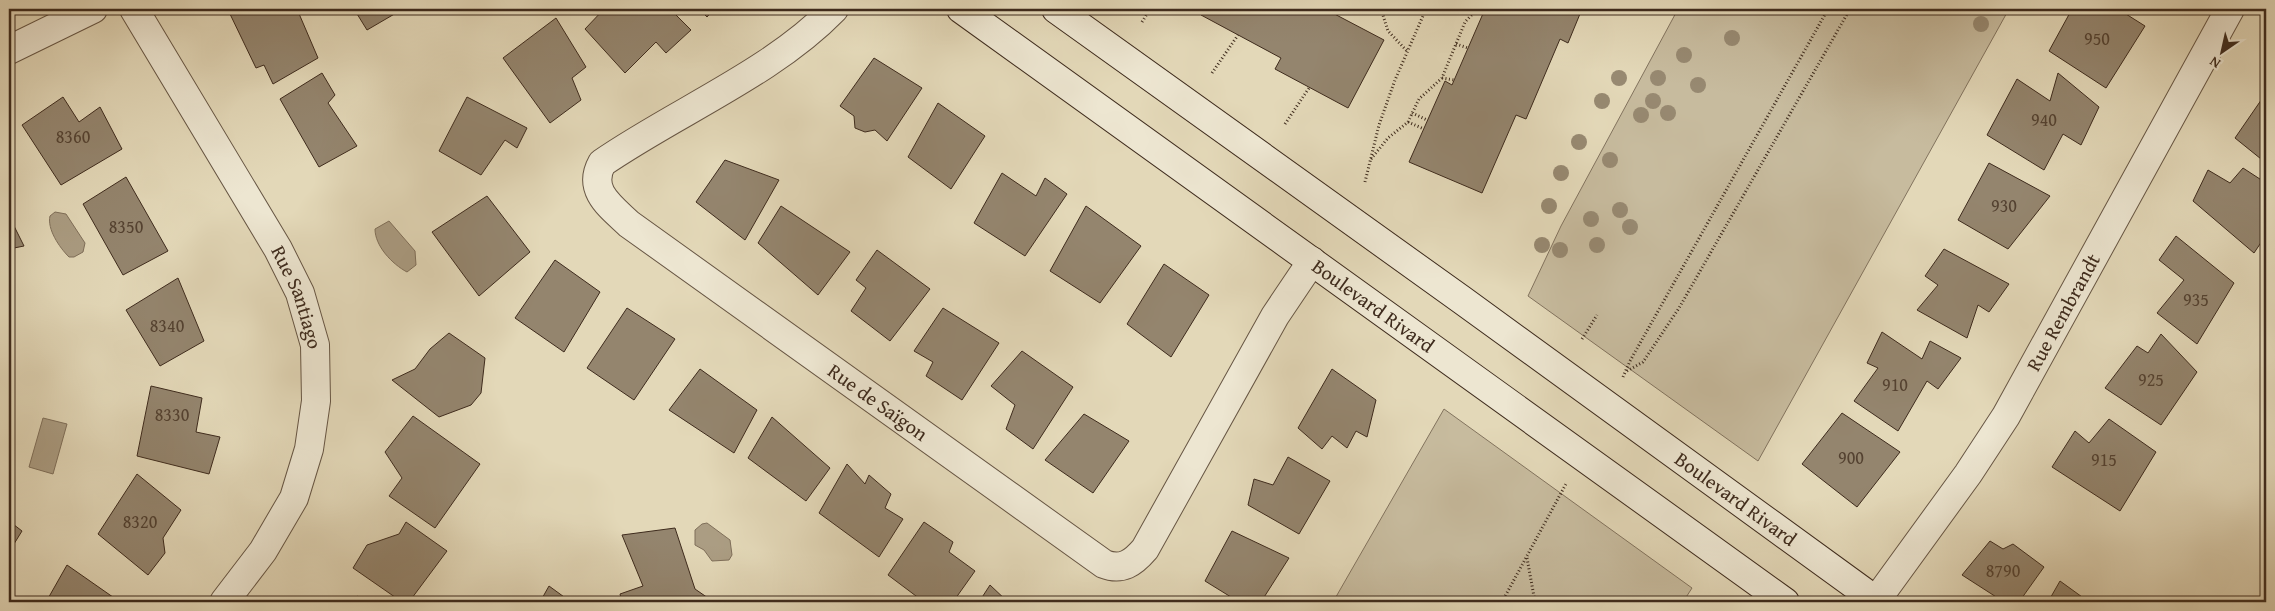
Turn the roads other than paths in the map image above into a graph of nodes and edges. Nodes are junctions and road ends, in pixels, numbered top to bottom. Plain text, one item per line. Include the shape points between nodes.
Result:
1 (93, 9) edge
2 (134, 9) edge
3 (834, 9) edge
4 (961, 9) edge
5 (1056, 9) edge
6 (2230, 9) edge
7 (9, 50) edge
8 (1312, 261) junction
9 (224, 602) edge
10 (1785, 602) edge
11 (1877, 602) edge

1 - 7 street
2 - 9 street, Rue Santiago via 278,249 300,293 315,346 314,420 309,450 294,498 263,551
3 - 8 street, Rue de Saïgon via 809,33 771,60 602,163 596,173 596,184 602,196 629,224 1104,564 1113,568 1126,566 1145,550 1275,316
4 - 8 street, Boulevard Rivard
5 - 11 street, Boulevard Rivard
6 - 11 street, Rue Rembrandt via 2006,416
8 - 10 street, Boulevard Rivard

